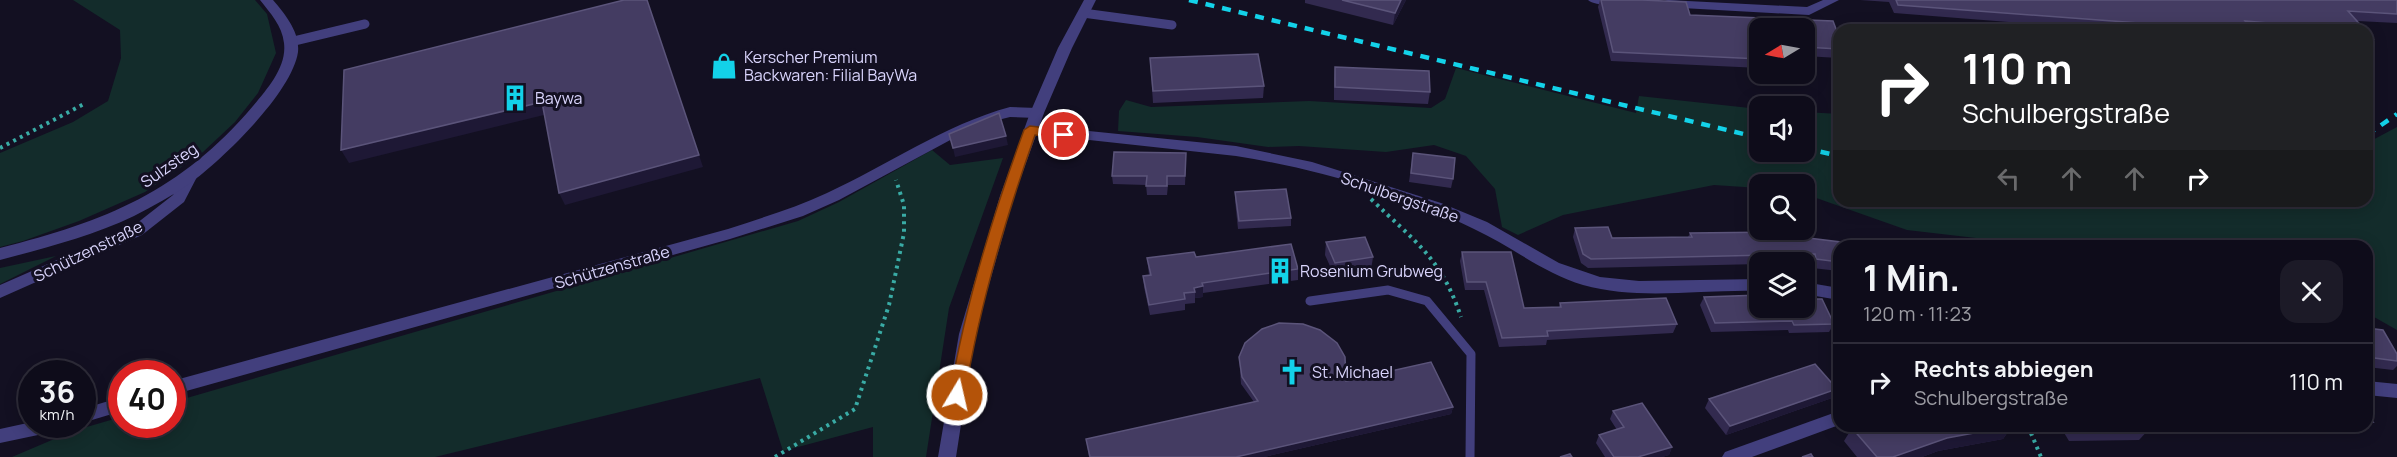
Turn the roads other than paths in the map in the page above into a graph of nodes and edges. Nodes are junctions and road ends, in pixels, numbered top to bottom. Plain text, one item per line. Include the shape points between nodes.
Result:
1 (266, 0) edge
2 (1594, 0) edge
3 (1833, 0) edge
4 (1630, 2) edge
5 (1653, 3) edge
6 (1086, 6) edge
7 (365, 24) dead end
8 (1172, 25) dead end
9 (290, 42) junction
10 (1037, 113) junction
11 (1030, 130) junction
12 (191, 175) junction
13 (0, 254) edge
14 (1749, 285) edge
15 (1815, 290) edge
16 (0, 291) edge
17 (1833, 293) edge
18 (1310, 301) dead end
19 (186, 384) edge
20 (2373, 389) edge
21 (2397, 391) edge
22 (1833, 420) edge
23 (18, 432) edge
24 (0, 436) edge
25 (947, 457) edge
26 (1470, 457) edge
27 (1731, 457) edge

1 - 9 street via 288,29
2 - 4 street
3 - 5 street via 1809,10
6 - 8 lane
6 - 10 street
7 - 9 lane
9 - 12 street, Sulzsteg via 291,52 282,75 262,105
10 - 11 street
10 - 19 street, Schützenstraße via 1010,112 989,118 834,196 730,234
11 - 14 street, Schulbergstraße via 1238,150 1349,178 1481,226 1556,268 1585,279 1636,286
11 - 25 street via 967,334
12 - 13 street, Sulzsteg via 144,204 101,222
12 - 16 street, Schützenstraße via 179,198 137,231
15 - 17 street
18 - 26 lane via 1388,290 1427,301 1471,354
20 - 21 street
22 - 27 street
23 - 24 street

